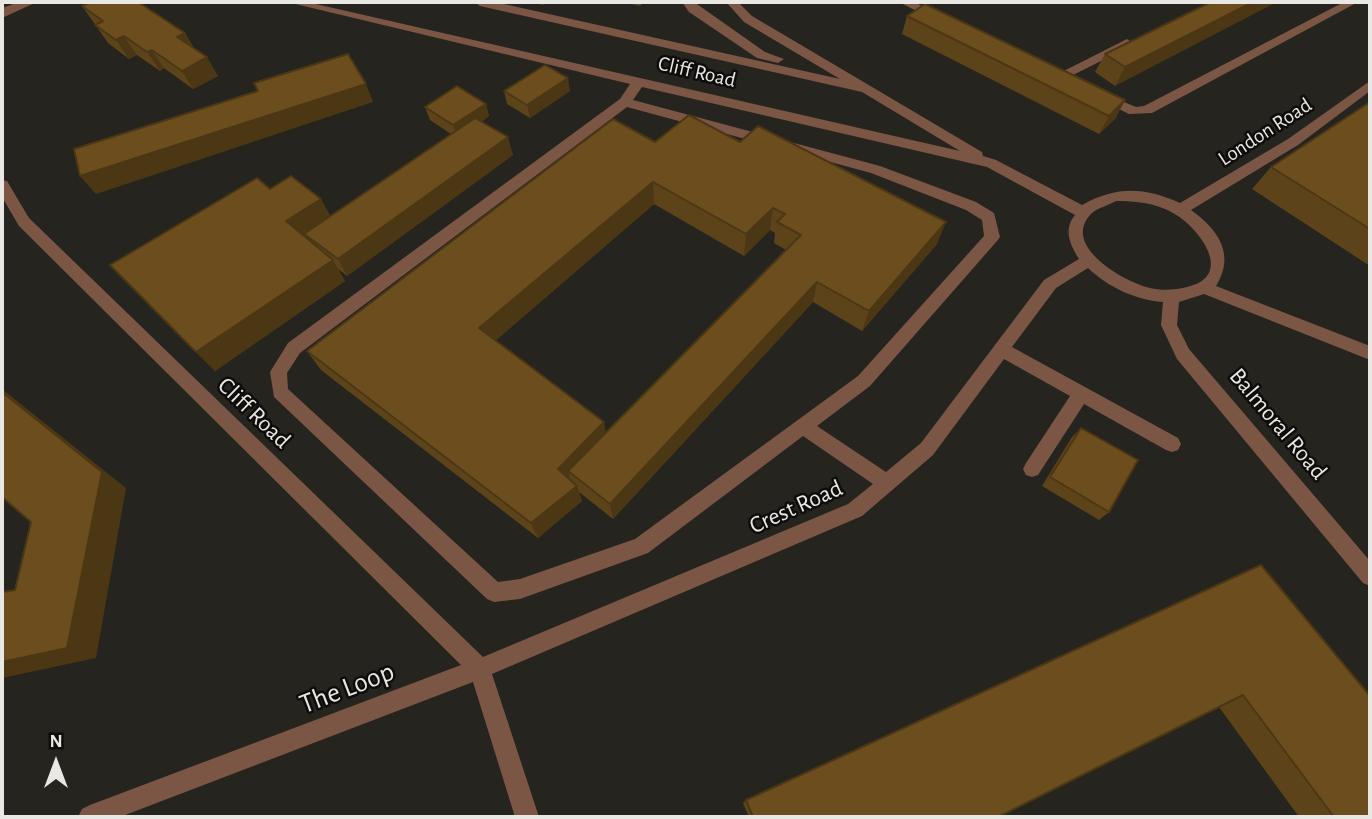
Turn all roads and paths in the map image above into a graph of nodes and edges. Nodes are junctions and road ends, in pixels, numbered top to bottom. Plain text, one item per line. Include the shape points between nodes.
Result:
1 (31, 2) edge
2 (293, 2) edge
3 (480, 2) edge
4 (688, 2) edge
5 (732, 2) edge
6 (905, 2) edge
7 (1352, 2) edge
8 (4, 9) edge
9 (950, 23) edge
10 (1140, 37) edge
11 (841, 75) junction
12 (638, 82) junction
13 (1370, 85) edge
14 (866, 89) junction
15 (625, 102) junction
16 (990, 163) junction
17 (2, 185) edge
18 (1180, 210) junction
19 (1082, 212) junction
20 (1088, 261) junction
21 (1205, 288) junction
22 (1171, 297) junction
23 (1001, 349) junction
24 (1370, 353) edge
25 (1081, 394) junction
26 (803, 426) junction
27 (1172, 444) dead end
28 (1032, 469) dead end
29 (887, 483) junction
30 (1370, 576) edge
31 (480, 669) junction
32 (90, 817) edge
33 (527, 817) edge

1 - 8 lane
2 - 12 lane, Cliff Road
3 - 14 lane
4 - 11 lane via 761,55
5 - 11 lane via 748,19
6 - 9 lane
7 - 10 lane via 1147,110 1134,111 1064,80
11 - 14 lane
12 - 15 lane
12 - 16 lane, Cliff Road
13 - 18 lane, London Road via 1293,142
14 - 16 lane
15 - 26 lane via 875,169 989,217 992,237 864,381
15 - 26 lane via 295,348 278,372 280,392 494,592 520,589 641,546
16 - 19 lane, Cliff Road
17 - 31 lane, Cliff Road via 24,222
18 - 19 lane via 1158,200 1114,196
18 - 21 lane via 1211,236 1218,252 1215,278
19 - 20 lane via 1076,226 1078,243
20 - 22 lane via 1125,287
20 - 23 lane, Crest Road via 1050,284
21 - 22 lane
21 - 24 lane
22 - 30 lane, Balmoral Road via 1169,325 1183,354
23 - 25 lane
23 - 29 lane, Crest Road via 927,449
25 - 27 lane
25 - 28 lane
26 - 29 lane
29 - 31 lane, Crest Road via 855,510
31 - 32 lane, The Loop
31 - 33 lane

